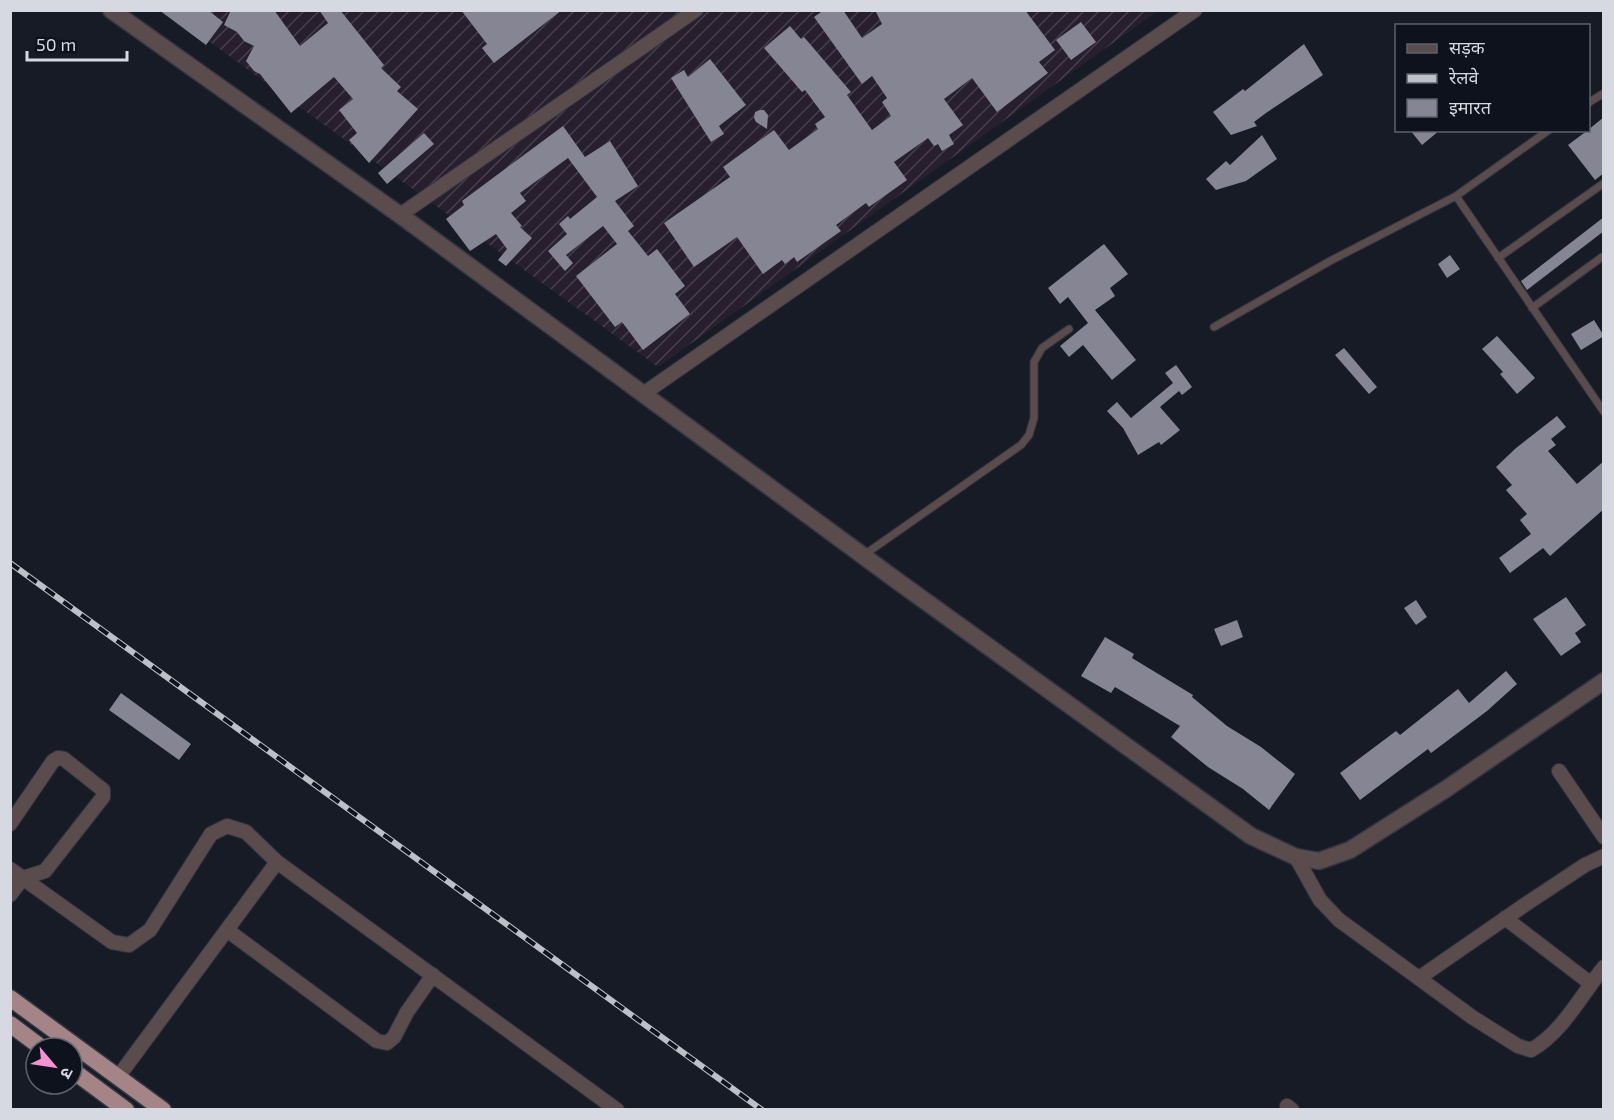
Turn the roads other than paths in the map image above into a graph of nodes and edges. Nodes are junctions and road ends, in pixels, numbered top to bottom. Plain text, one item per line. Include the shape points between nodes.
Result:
1 (696, 10) edge
2 (1195, 10) edge
3 (122, 13) edge
4 (1604, 93) edge
5 (1590, 102) edge
6 (1546, 132) edge
7 (1604, 183) edge
8 (1456, 196) junction
9 (400, 215) junction
10 (1602, 257) dead end
11 (1498, 258) junction
12 (1532, 308) junction
13 (1214, 327) dead end
14 (1069, 329) dead end
15 (643, 394) junction
16 (1604, 411) edge
17 (862, 556) junction
18 (1604, 681) edge
19 (1596, 689) edge
20 (1559, 771) dead end
21 (10, 824) edge
22 (1604, 837) edge
23 (1604, 856) edge
24 (1296, 857) junction
25 (278, 862) junction
26 (10, 869) edge
27 (23, 878) junction
28 (10, 895) edge
29 (1505, 918) junction
30 (227, 930) junction
31 (1604, 967) edge
32 (433, 975) junction
33 (1419, 978) junction
34 (1590, 983) junction
35 (10, 998) edge
36 (10, 1024) edge
37 (26, 1036) edge
38 (118, 1077) junction
39 (84, 1079) edge
40 (126, 1110) edge
41 (163, 1110) edge
42 (617, 1110) edge

1 - 9 street
2 - 15 street
3 - 9 street
4 - 5 lane
6 - 8 lane
7 - 11 lane
8 - 11 lane
8 - 13 lane
9 - 15 street
10 - 12 lane
11 - 12 lane
12 - 16 lane
14 - 17 lane via 1042,348 1034,362 1034,418 1021,446
15 - 17 street
17 - 24 street via 1251,836
18 - 19 street
19 - 24 street via 1350,850 1319,861
20 - 22 street
21 - 27 street via 58,758 103,790 103,797 45,871
23 - 29 street
24 - 33 street via 1320,900 1339,920
25 - 27 street via 246,832 227,826 212,834 150,930 129,945 112,942
25 - 30 street
25 - 32 street
26 - 27 street
27 - 28 street
29 - 33 street
29 - 34 street
30 - 32 street via 377,1041 387,1043 394,1037
30 - 38 street
31 - 34 street
32 - 42 street
33 - 34 street via 1472,1017 1531,1050 1556,1030
35 - 38 highway
36 - 37 highway
38 - 41 highway
39 - 40 highway

